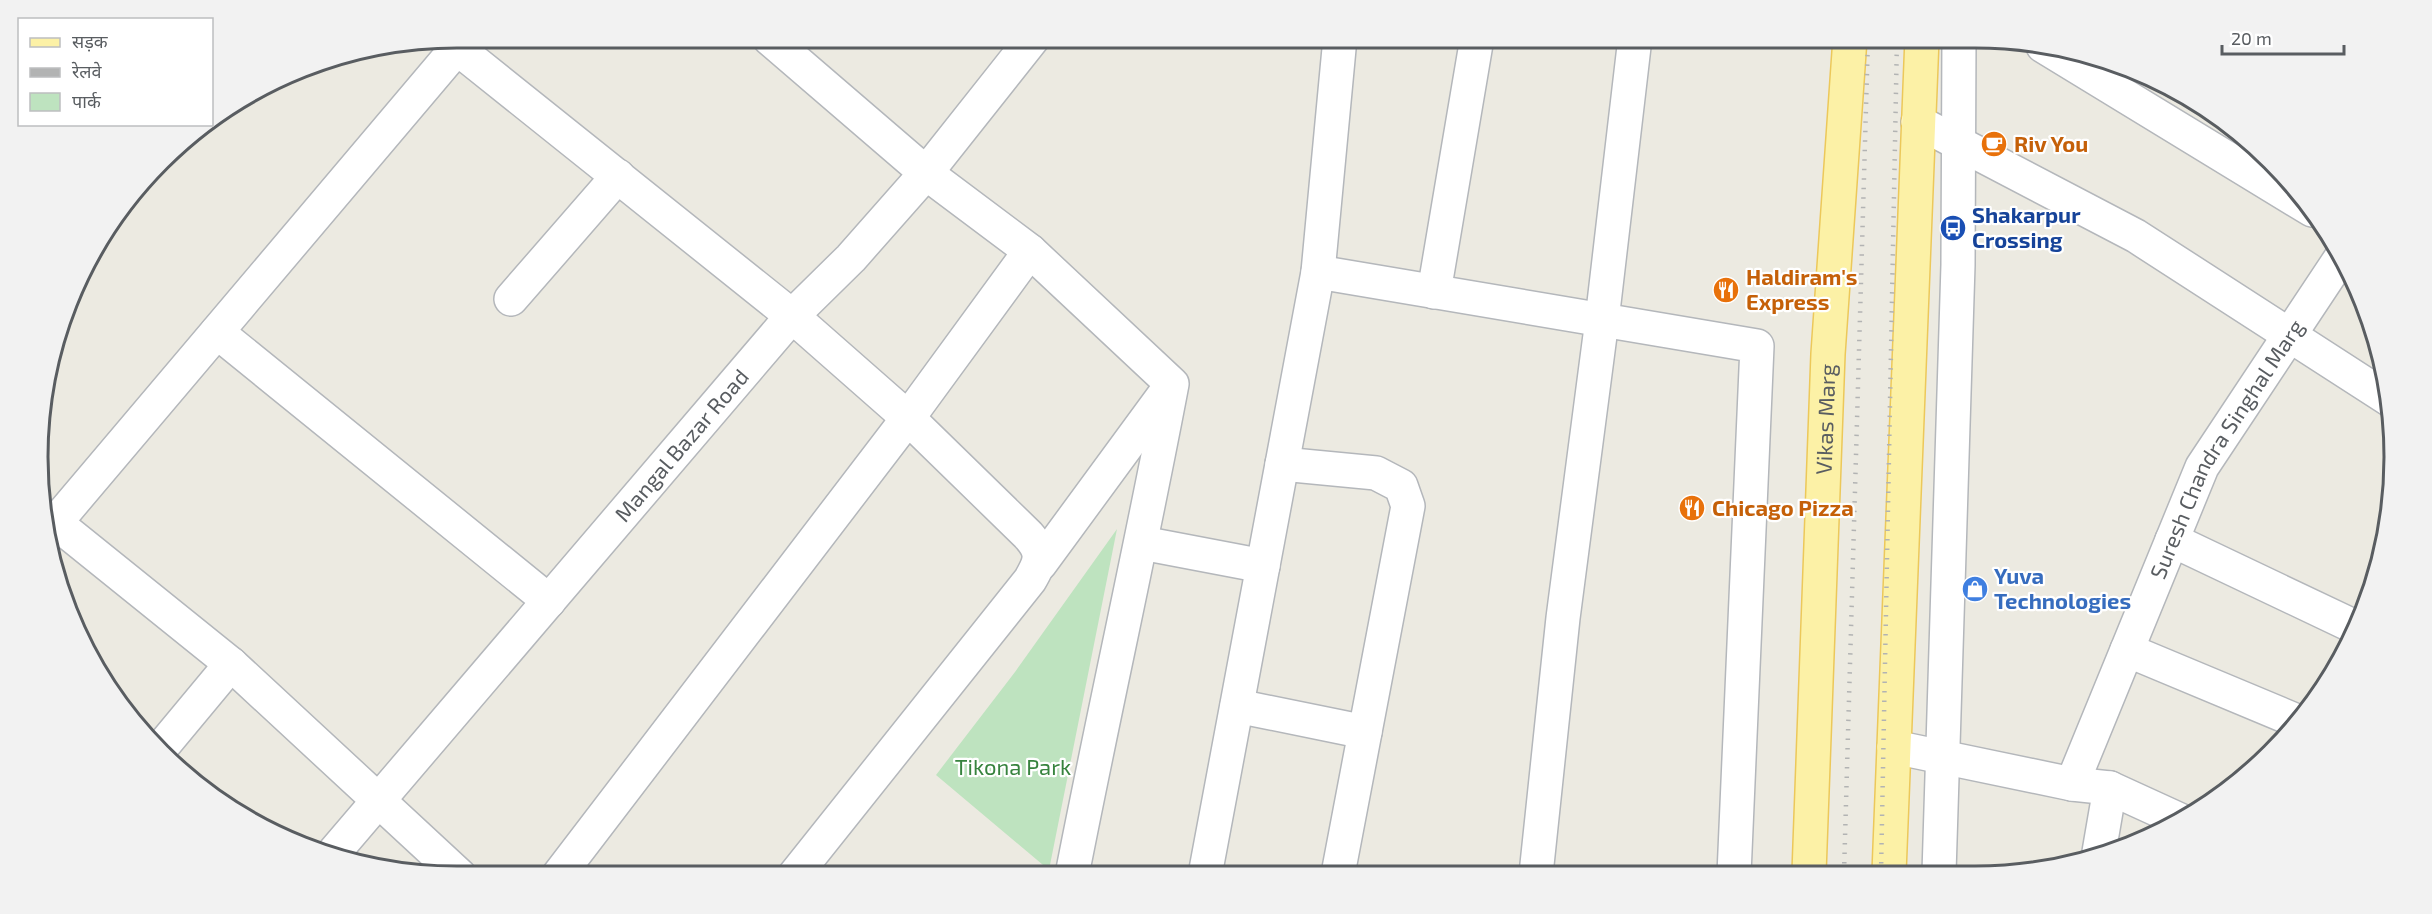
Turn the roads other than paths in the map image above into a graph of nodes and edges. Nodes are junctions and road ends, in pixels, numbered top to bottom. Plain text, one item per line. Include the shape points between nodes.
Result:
1 (452, 48) edge
2 (464, 48) edge
3 (782, 48) edge
4 (1025, 48) edge
5 (1339, 48) edge
6 (1475, 48) edge
7 (1634, 48) edge
8 (1849, 48) edge
9 (1922, 48) edge
10 (1959, 48) edge
11 (2062, 58) edge
12 (1918, 122) junction
13 (1960, 144) junction
14 (926, 173) junction
15 (618, 176) junction
16 (2291, 197) edge
17 (1030, 251) junction
18 (2336, 265) edge
19 (1318, 272) junction
20 (1434, 292) junction
21 (511, 299) dead end
22 (792, 316) junction
23 (1602, 320) junction
24 (217, 332) junction
25 (2289, 336) junction
26 (1172, 384) junction
27 (2379, 393) edge
28 (908, 418) junction
29 (1282, 464) junction
30 (54, 526) edge
31 (55, 532) edge
32 (2172, 540) junction
33 (1142, 543) junction
34 (1040, 564) junction
35 (1263, 566) junction
36 (549, 601) junction
37 (2348, 624) edge
38 (2127, 650) junction
39 (231, 664) junction
40 (1236, 706) junction
41 (2290, 718) edge
42 (1365, 732) junction
43 (165, 743) edge
44 (1894, 747) junction
45 (1941, 758) junction
46 (2072, 784) junction
47 (2110, 788) junction
48 (378, 802) junction
49 (2171, 816) edge
50 (2100, 846) edge
51 (338, 848) edge
52 (449, 866) edge
53 (566, 866) edge
54 (806, 866) edge
55 (1074, 866) edge
56 (1206, 866) edge
57 (1340, 866) edge
58 (1537, 866) edge
59 (1734, 866) edge
60 (1809, 866) edge
61 (1889, 866) edge
62 (1938, 866) edge

1 - 24 street
2 - 15 street
3 - 14 street
4 - 14 street, Mangal Bazar Road
5 - 19 street
6 - 20 street
7 - 23 street
8 - 60 main road, Vikas Marg via 1828,354
9 - 12 main road
10 - 13 street
11 - 16 street
12 - 13 street
12 - 44 main road
13 - 25 street via 2136,236
13 - 45 street
14 - 17 street
14 - 22 street, Mangal Bazar Road via 851,258
15 - 21 street
15 - 22 street
17 - 26 street
17 - 28 street
18 - 25 street, Suresh Chandra Singhal Marg
19 - 20 street
19 - 29 street
20 - 23 street
22 - 28 street
22 - 36 street, Mangal Bazar Road
23 - 58 street via 1563,618
23 - 59 street via 1757,346
24 - 30 street
24 - 36 street
25 - 27 street
25 - 32 street, Suresh Chandra Singhal Marg via 2202,467
26 - 33 street
26 - 34 street
28 - 34 street via 1034,540
28 - 53 street
29 - 35 street
29 - 42 street via 1376,473 1401,486 1408,506
31 - 39 street
32 - 37 street
32 - 38 street, Suresh Chandra Singhal Marg
33 - 35 street
33 - 55 street
34 - 54 street
35 - 40 street
36 - 48 street, Mangal Bazar Road
38 - 41 street
38 - 46 street, Suresh Chandra Singhal Marg
39 - 43 street
39 - 48 street
40 - 42 street
40 - 56 street
42 - 57 street
44 - 45 street
44 - 61 main road
45 - 46 street
45 - 62 street
46 - 47 street
47 - 49 street
47 - 50 street
48 - 51 street, Mangal Bazar Road
48 - 52 street

